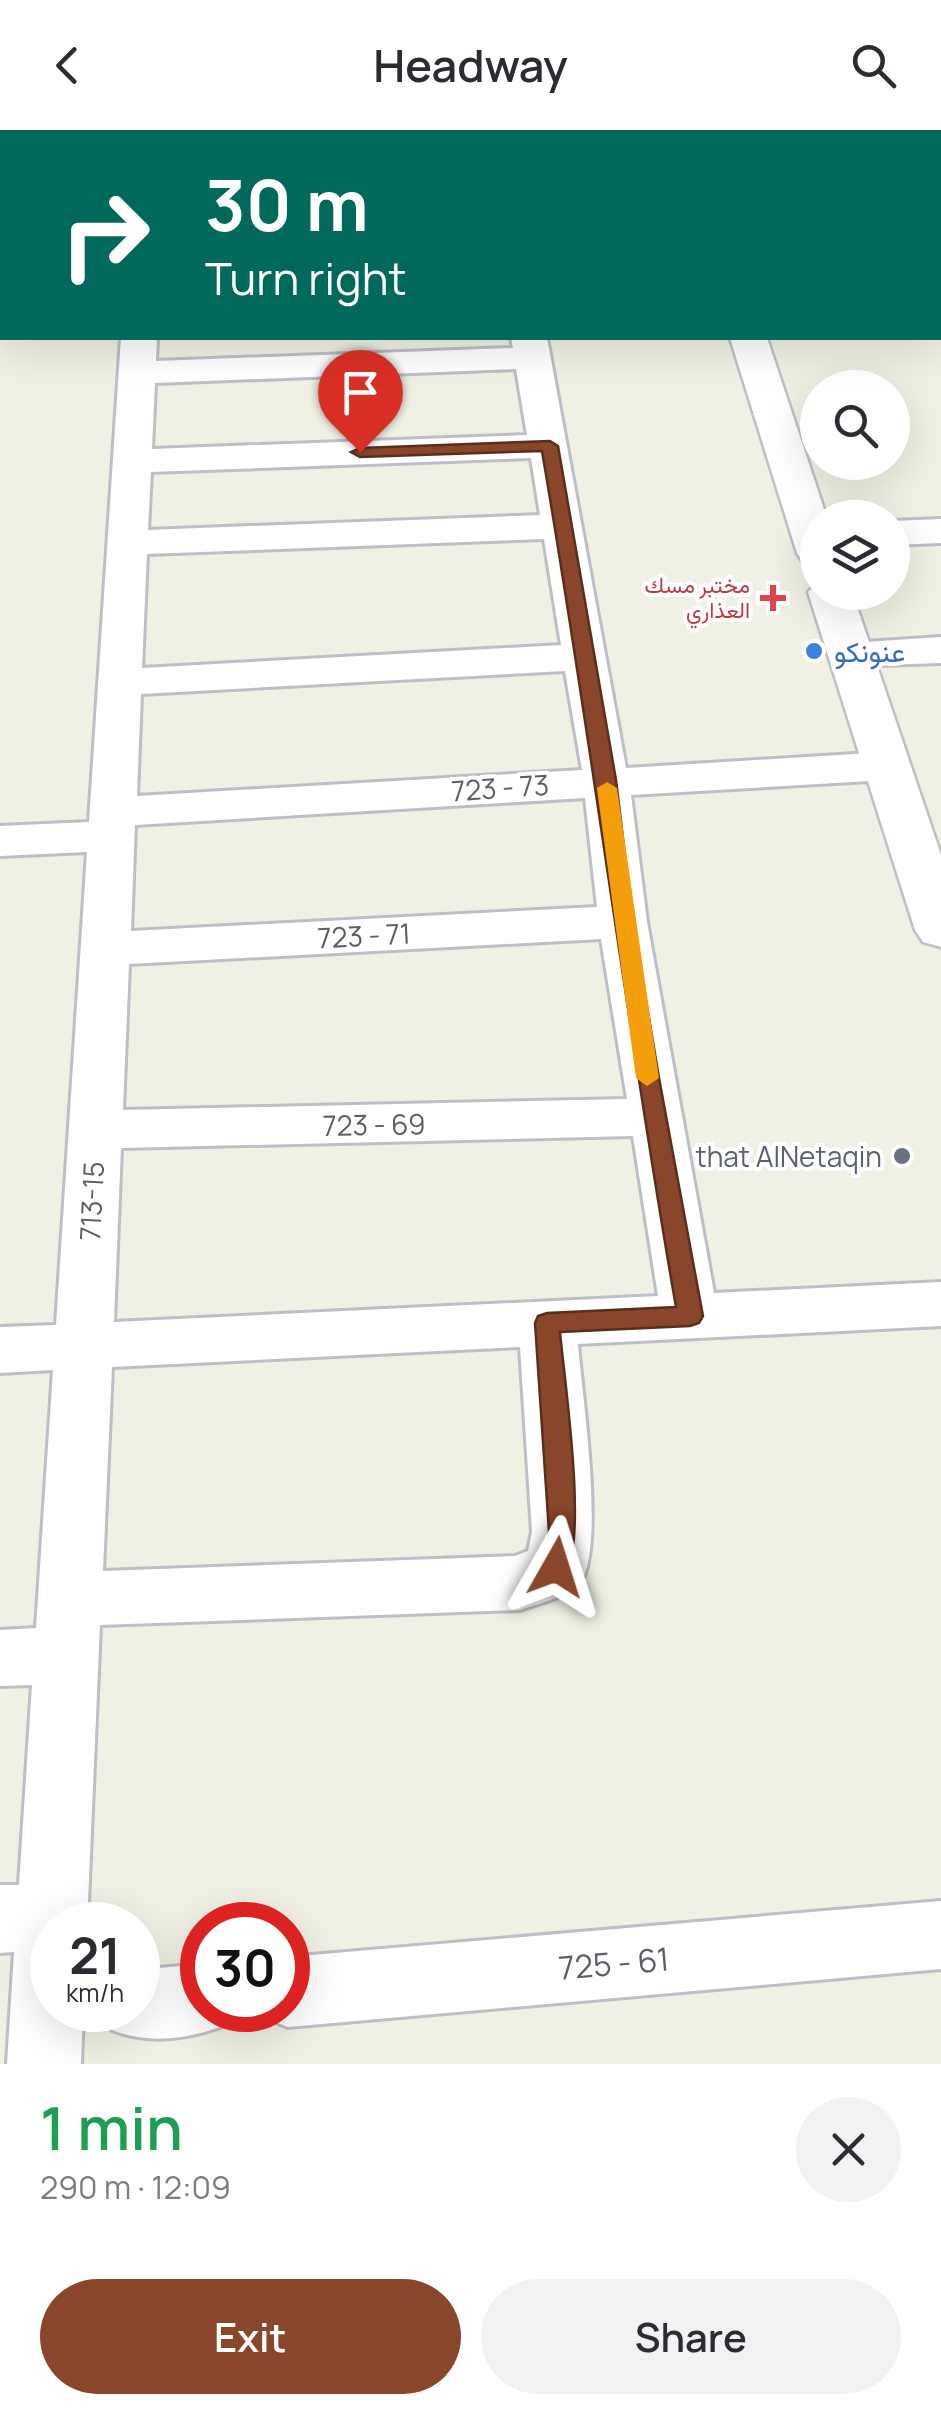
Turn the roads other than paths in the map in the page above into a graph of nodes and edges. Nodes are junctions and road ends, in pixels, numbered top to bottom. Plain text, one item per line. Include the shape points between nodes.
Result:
1 (749, 340) edge
2 (531, 348) edge
3 (138, 355) edge
4 (550, 446) junction
5 (132, 461) junction
6 (802, 500) edge
7 (564, 526) junction
8 (941, 531) edge
9 (910, 532) edge
10 (127, 543) junction
11 (836, 610) edge
12 (941, 650) edge
13 (850, 654) junction
14 (586, 657) junction
15 (120, 682) junction
16 (887, 766) junction
17 (606, 780) junction
18 (112, 824) junction
19 (0, 841) edge
20 (939, 919) edge
21 (623, 922) junction
22 (106, 949) junction
23 (654, 1117) junction
24 (95, 1130) junction
25 (941, 1304) edge
26 (690, 1316) junction
27 (547, 1323) junction
28 (83, 1345) junction
29 (0, 1350) edge
30 (68, 1627) junction
31 (0, 1658) edge
32 (26, 1918) edge
33 (941, 1935) edge
34 (310, 1990) edge

1 - 6 street
2 - 3 street
2 - 4 street
3 - 5 street, 713-15
4 - 5 street
4 - 7 street
5 - 10 street, 713-15
7 - 10 street
7 - 14 street
8 - 9 street
10 - 15 street, 713-15
11 - 13 street
12 - 13 street
13 - 16 street
14 - 15 street
14 - 17 street
15 - 18 street, 713-15
16 - 17 street, 723 - 73
16 - 20 street
17 - 18 street, 723 - 73
17 - 21 street
18 - 19 street, 723 - 73
18 - 22 street, 713-15
21 - 22 street, 723 - 71
21 - 23 street
22 - 24 street, 713-15
23 - 24 street, 723 - 69
23 - 26 street
24 - 28 street, 713-15
25 - 26 street
26 - 27 street
27 - 28 street
27 - 30 street via 562,1532 556,1567 520,1583
28 - 29 street
28 - 30 street, 713-15
30 - 31 street
30 - 32 street, 713-15
33 - 34 street, 725 - 61

